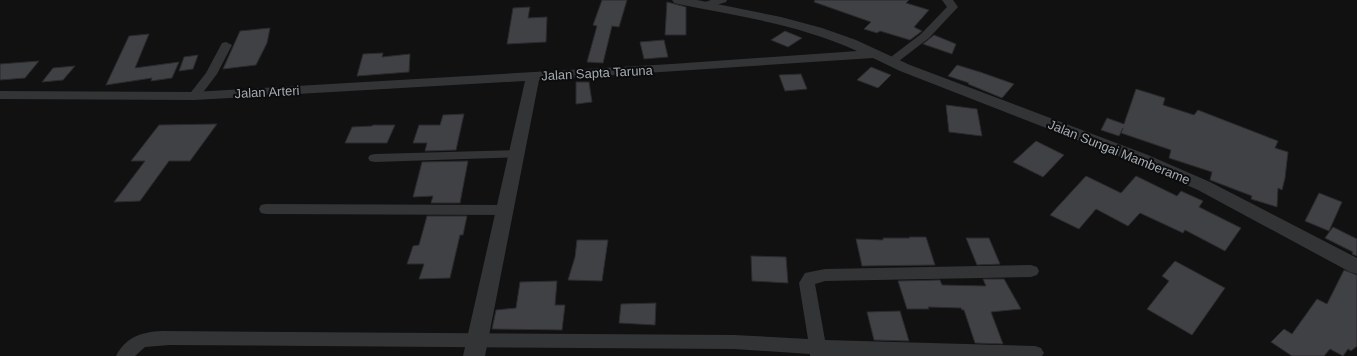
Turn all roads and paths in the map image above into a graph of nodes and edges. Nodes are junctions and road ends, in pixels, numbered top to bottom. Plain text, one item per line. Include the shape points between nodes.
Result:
1 (678, 0) edge
2 (722, 0) edge
3 (947, 0) edge
4 (706, 4) junction
5 (226, 45) dead end
6 (873, 54) junction
7 (891, 62) junction
8 (533, 76) junction
9 (0, 95) edge
10 (194, 96) junction
11 (516, 154) junction
12 (375, 158) dead end
13 (266, 209) dead end
14 (504, 210) junction
15 (1357, 267) edge
16 (1031, 271) dead end
17 (476, 349) edge
18 (817, 351) edge
19 (1034, 353) dead end
20 (125, 356) edge

1 - 4 street, Jalan Sungai Mamberame
2 - 4 street
3 - 7 street via 953,7 944,17 925,36
4 - 6 street, Jalan Sungai Mamberame via 817,30
5 - 10 street via 211,74
6 - 7 street, Jalan Sungai Mamberame
6 - 8 street, Jalan Sapta Taruna
7 - 15 street, Jalan Sungai Mamberame via 1142,159 1204,186
8 - 10 street, Jalan Arteri
8 - 11 street, Jalan Sapta Taruna
9 - 10 street, Jalan Arteri
11 - 12 street
11 - 14 street, Jalan Sapta Taruna
13 - 14 street
14 - 17 street, Jalan Sapta Taruna
16 - 18 street via 811,277 807,283
17 - 18 street via 734,342
17 - 20 street via 218,338 147,339 133,346
18 - 19 street via 853,349

